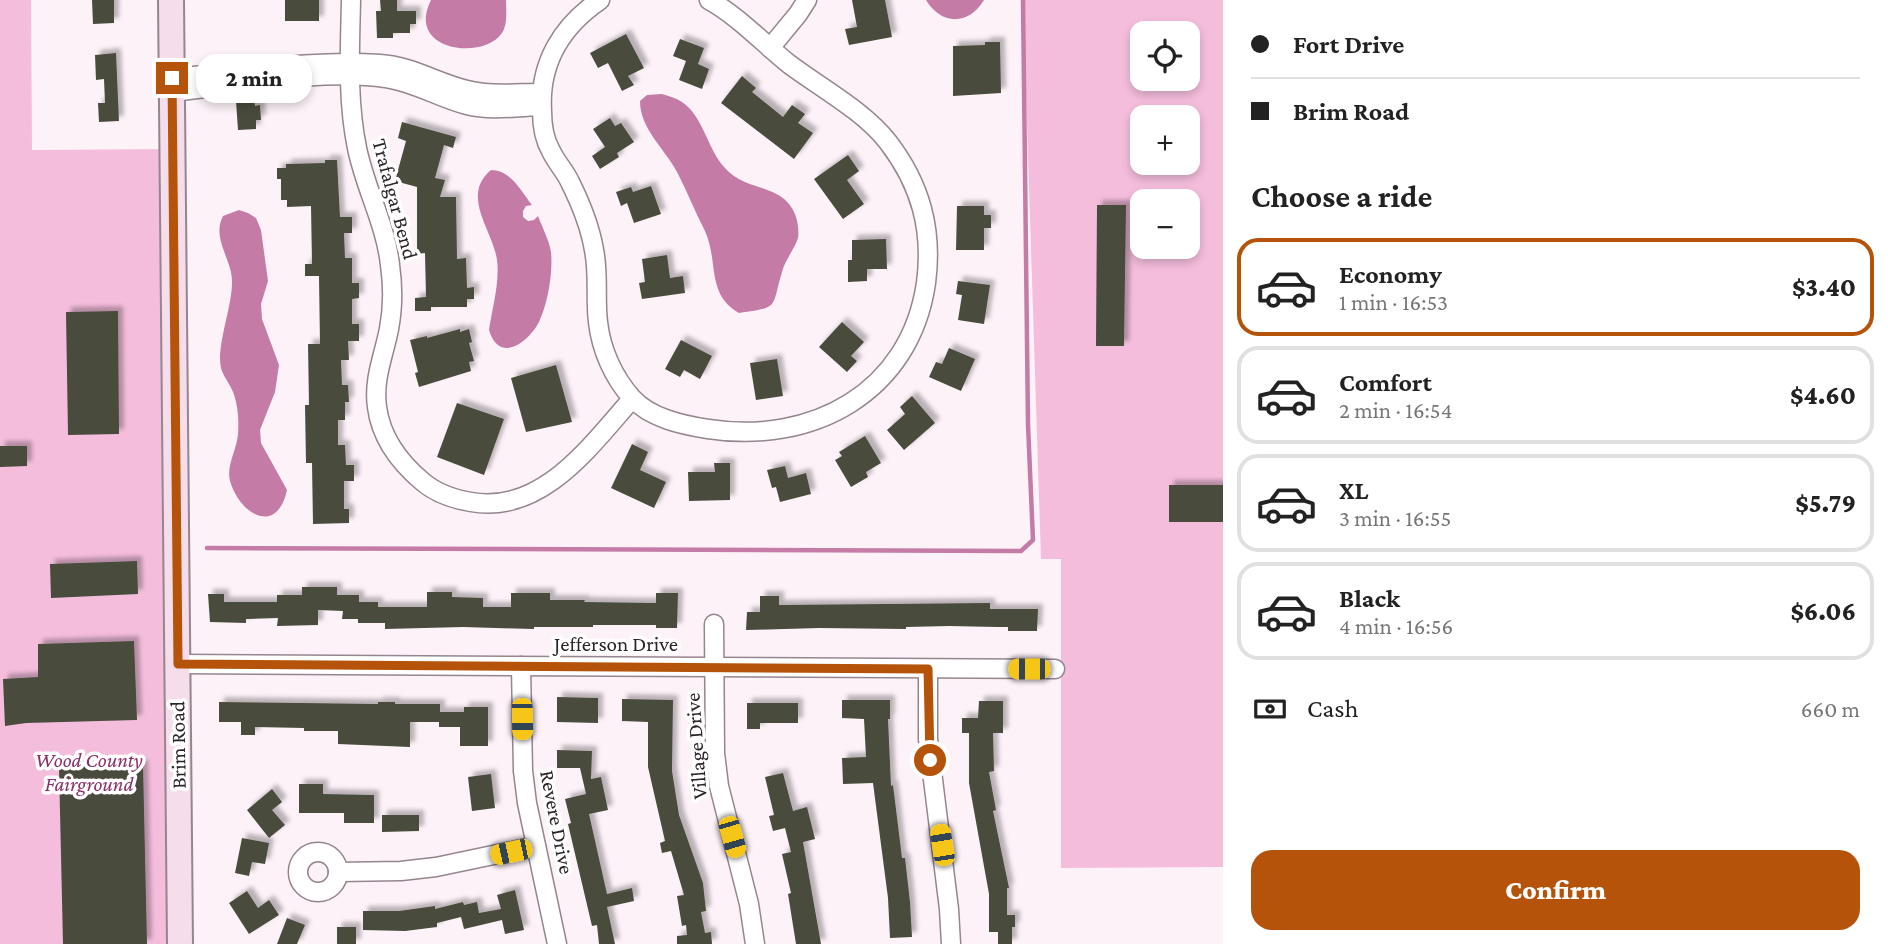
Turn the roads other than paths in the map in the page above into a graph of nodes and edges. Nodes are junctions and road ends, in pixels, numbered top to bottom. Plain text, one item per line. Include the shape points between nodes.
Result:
1 (171, 0) edge
2 (351, 0) edge
3 (600, 0) edge
4 (709, 0) edge
5 (807, 0) edge
6 (770, 48) junction
7 (350, 69) junction
8 (172, 85) junction
9 (541, 100) junction
10 (632, 399) junction
11 (714, 624) dead end
12 (178, 664) junction
13 (521, 666) junction
14 (714, 667) junction
15 (928, 669) junction
16 (1055, 669) dead end
17 (536, 846) junction
18 (338, 872) dead end
19 (180, 944) edge
20 (557, 944) edge
21 (755, 944) edge
22 (951, 944) edge

1 - 8 street, Brim Road
2 - 7 street, Trafalgar Bend
3 - 9 street via 561,36 547,65
4 - 6 street
5 - 6 street
6 - 10 street via 876,128 916,191 926,219 928,267 922,306 909,341 883,376 850,405 810,423 768,432 685,425
7 - 8 street via 316,77
7 - 9 street via 405,68 469,91
7 - 10 street, Trafalgar Bend via 357,149 390,262 392,307 376,400 383,431 398,459 427,485 457,500 489,504 521,498 560,476
8 - 12 street, Brim Road
9 - 10 street via 543,130 583,209 594,250 603,349
11 - 14 street, Village Drive
12 - 13 street, Jefferson Drive
12 - 19 street, Brim Road
13 - 14 street, Jefferson Drive
13 - 17 street, Revere Drive via 523,771
14 - 15 street, Jefferson Drive
14 - 21 street, Village Drive via 719,786
15 - 16 street, Jefferson Drive
15 - 22 street via 928,739
17 - 18 street via 436,867
17 - 20 street, Revere Drive

